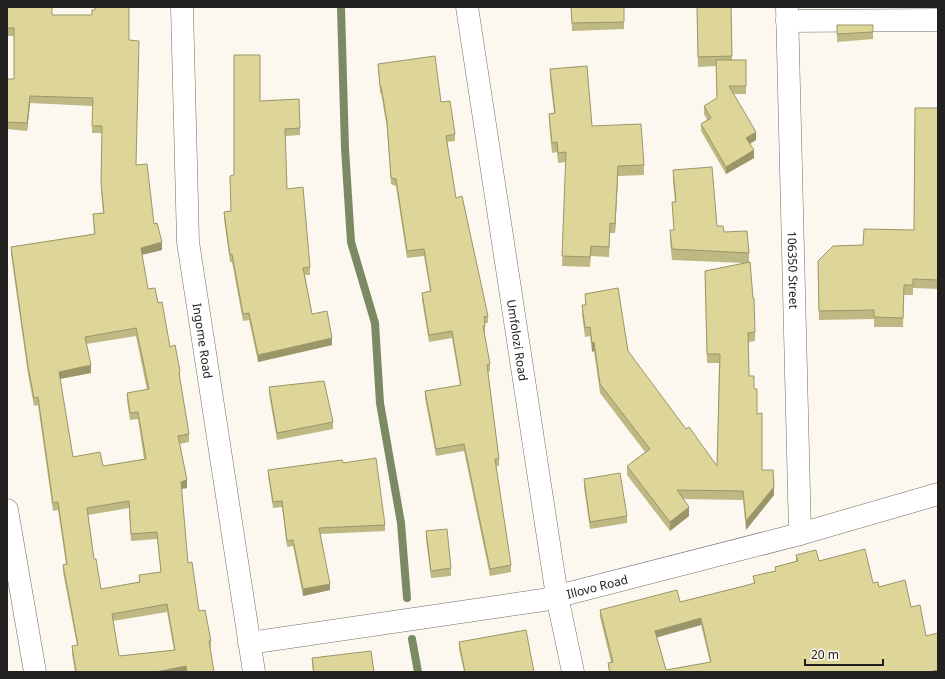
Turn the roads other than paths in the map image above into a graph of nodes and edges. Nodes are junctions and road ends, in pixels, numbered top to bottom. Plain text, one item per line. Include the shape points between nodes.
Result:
1 (182, 7) edge
2 (467, 7) edge
3 (787, 14) edge
4 (822, 14) edge
5 (938, 20) edge
6 (938, 494) edge
7 (7, 510) edge
8 (800, 534) junction
9 (557, 596) junction
10 (249, 643) junction
11 (35, 672) edge
12 (254, 672) edge
13 (573, 672) edge

1 - 10 street, Ingome Road via 188,242
2 - 9 street, Umfolozi Road
3 - 4 street
3 - 8 street, 106350 Street
4 - 5 street
6 - 8 street, Illovo Road
7 - 11 street
8 - 9 street, Illovo Road
9 - 10 street, Illovo Road
9 - 13 street, Umfolozi Road
10 - 12 street, Ingome Road

